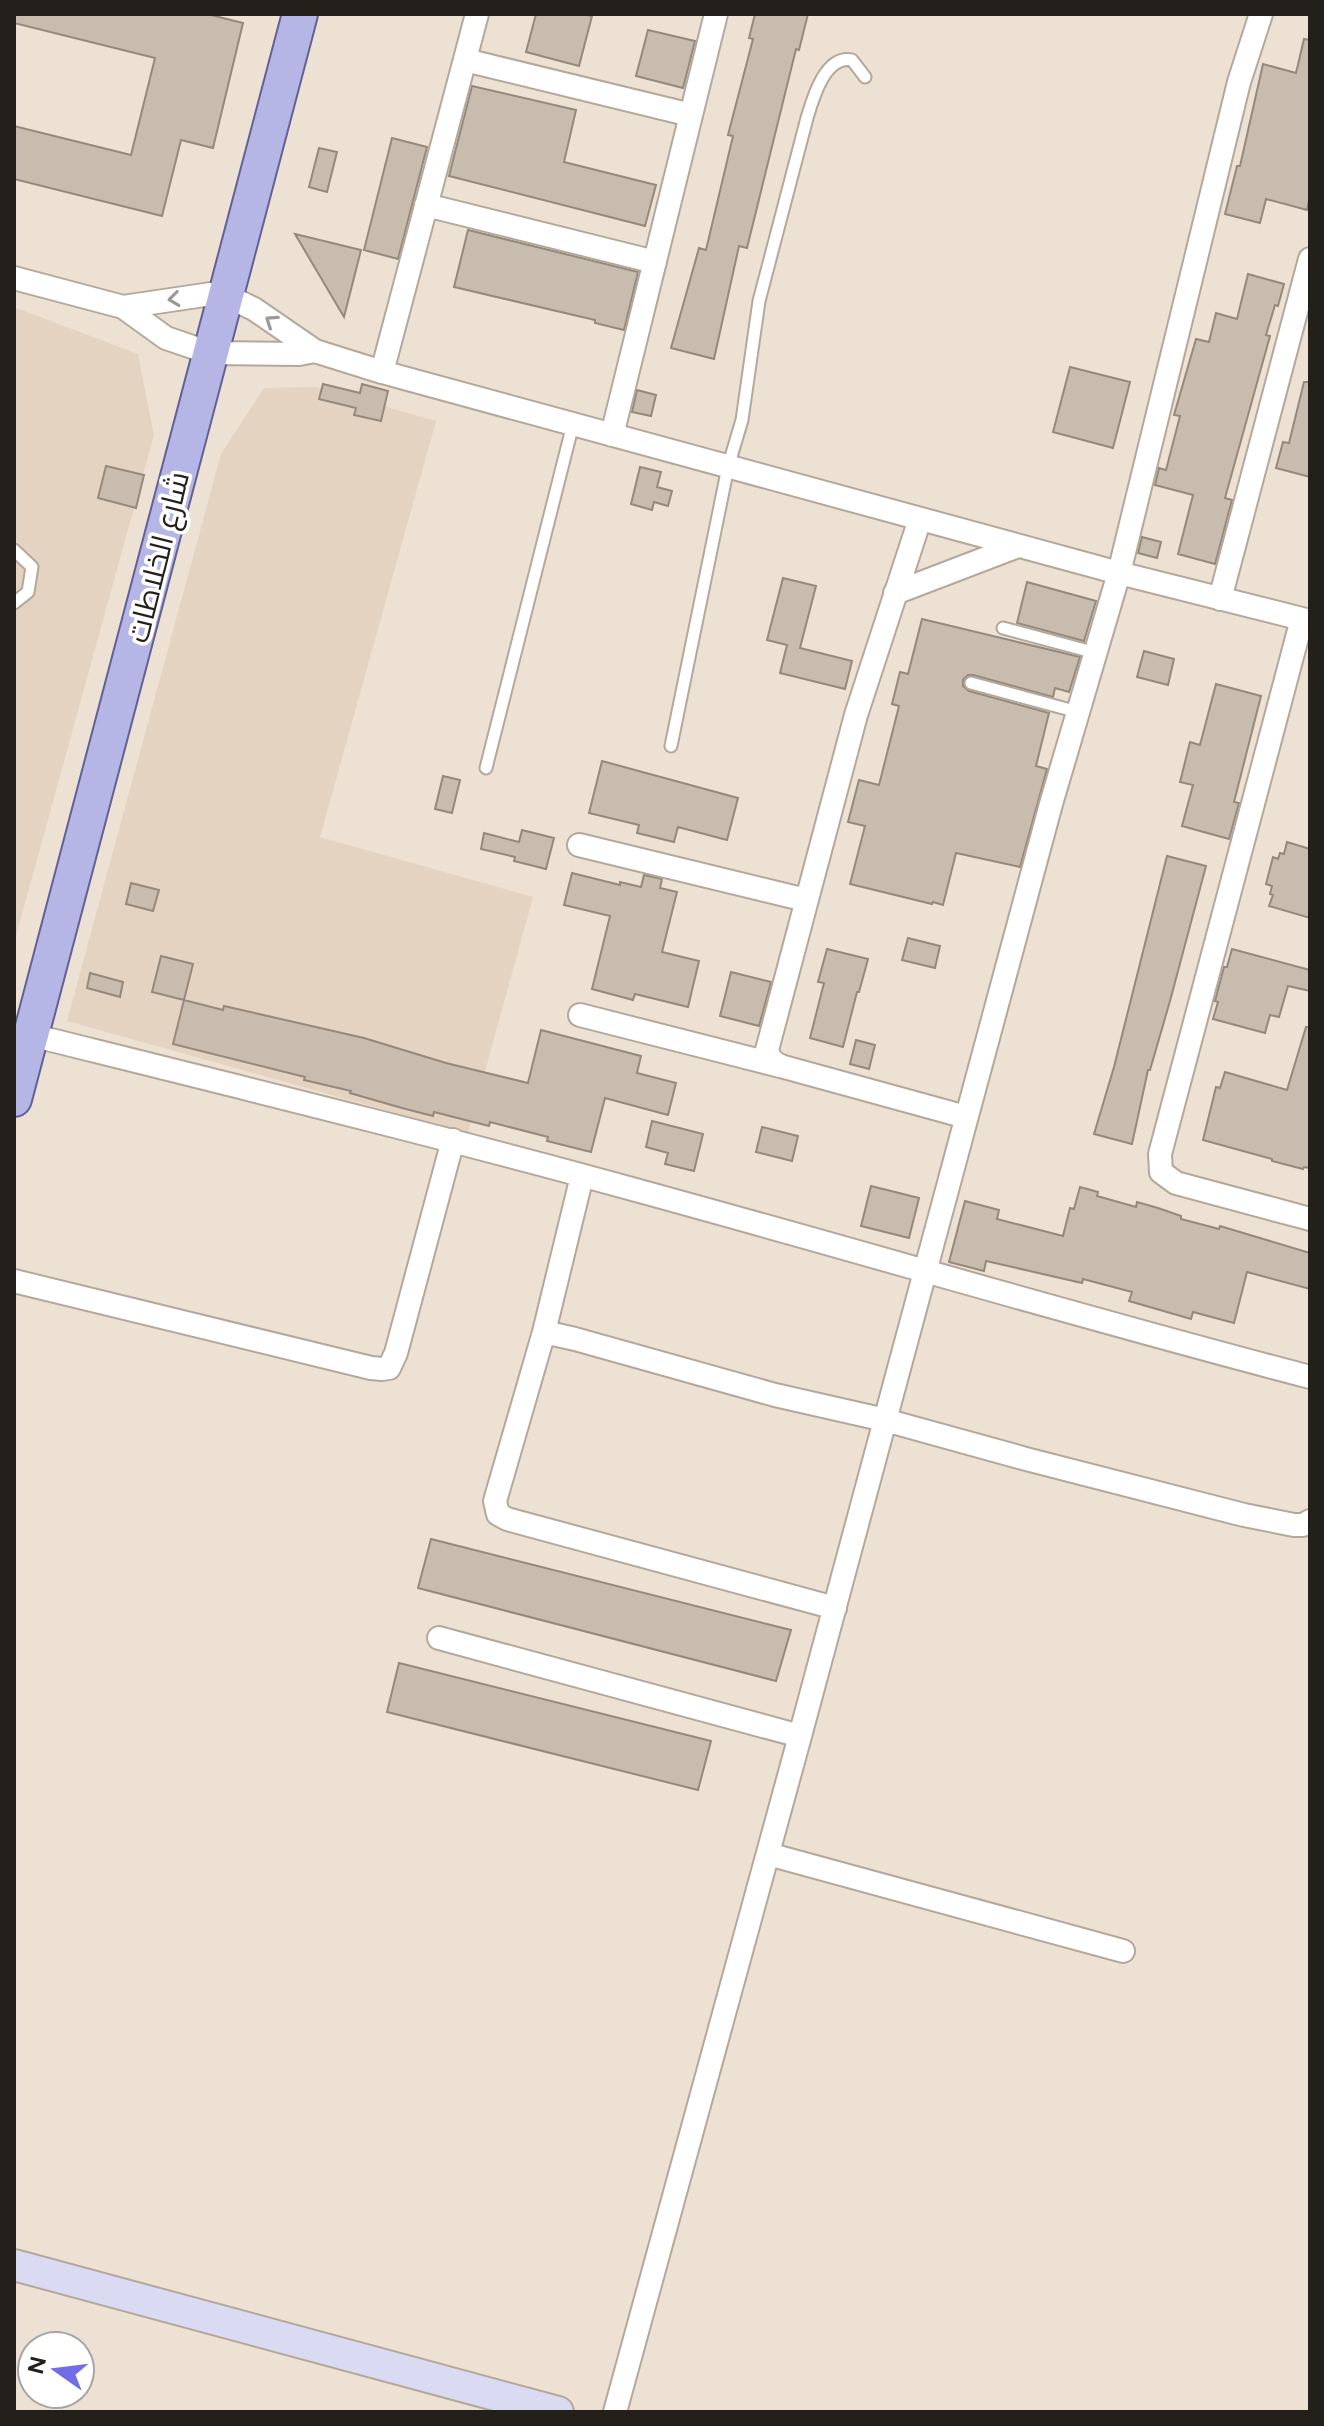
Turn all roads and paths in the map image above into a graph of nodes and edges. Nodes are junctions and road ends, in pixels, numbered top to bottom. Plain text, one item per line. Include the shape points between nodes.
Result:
1 (300, 14) edge
2 (477, 14) edge
3 (716, 14) edge
4 (1261, 14) edge
5 (465, 60) junction
6 (865, 77) dead end
7 (691, 115) junction
8 (426, 205) junction
9 (1310, 259) edge
10 (655, 262) junction
11 (14, 278) edge
12 (225, 295) junction
13 (123, 307) junction
14 (315, 351) junction
15 (210, 353) junction
16 (382, 372) junction
17 (573, 424) junction
18 (612, 435) junction
19 (728, 467) junction
20 (920, 519) junction
21 (1018, 546) junction
22 (14, 550) edge
23 (1119, 573) junction
24 (895, 593) junction
25 (1220, 599) junction
26 (14, 603) edge
27 (1306, 620) edge
28 (1003, 628) dead end
29 (1096, 653) junction
30 (971, 683) dead end
31 (1078, 712) junction
32 (671, 746) dead end
33 (486, 768) dead end
34 (579, 845) dead end
35 (806, 900) junction
36 (580, 1015) dead end
37 (31, 1035) junction
38 (784, 1067) junction
39 (14, 1099) edge
40 (966, 1117) junction
41 (453, 1140) junction
42 (582, 1176) junction
43 (1310, 1219) edge
44 (925, 1272) junction
45 (14, 1281) edge
46 (544, 1332) junction
47 (1310, 1377) edge
48 (885, 1420) junction
49 (1310, 1521) edge
50 (835, 1608) junction
51 (439, 1638) dead end
52 (800, 1736) junction
53 (768, 1854) junction
54 (1123, 1951) dead end
55 (14, 2265) edge
56 (558, 2412) edge
57 (615, 2412) edge

1 - 12 main road, شارع الخلاطات
2 - 5 street
3 - 7 street
4 - 23 street via 1239,82
5 - 7 street
5 - 8 street
6 - 19 lane via 859,66 845,59 832,65 813,100 768,260 742,420
7 - 10 street
8 - 10 street
8 - 16 street
9 - 25 street
10 - 18 street
11 - 13 street
12 -> 13 street
14 -> 12 street
12 - 15 main road, شارع الخلاطات
13 - 15 street via 166,338
14 - 15 street
14 - 16 street
15 - 37 main road, شارع الخلاطات
16 - 17 street
17 - 18 street
17 - 33 lane
18 - 19 street
19 - 20 street
19 - 32 lane
20 - 21 street
20 - 24 street
21 - 23 street
21 - 24 street
22 - 26 lane via 32,567 28,592
23 - 25 street
23 - 29 street
24 - 35 street
25 - 27 street
27 - 43 street via 1159,1164 1176,1183
28 - 29 lane
29 - 31 street
30 - 31 lane
31 - 40 street
34 - 35 street
35 - 38 street via 768,1042 770,1058
36 - 38 street
37 - 39 main road, شارع الخلاطات
37 - 41 street
38 - 40 street
40 - 44 street
41 - 42 street
41 - 45 street via 389,1368 371,1368
42 - 44 street
42 - 46 street
44 - 47 street
44 - 48 street
46 - 48 street
46 - 50 street via 495,1501 498,1514
48 - 49 street via 1270,1521
48 - 50 street
50 - 52 street
51 - 52 street
52 - 53 street
53 - 54 street
53 - 57 street
55 - 56 main road

